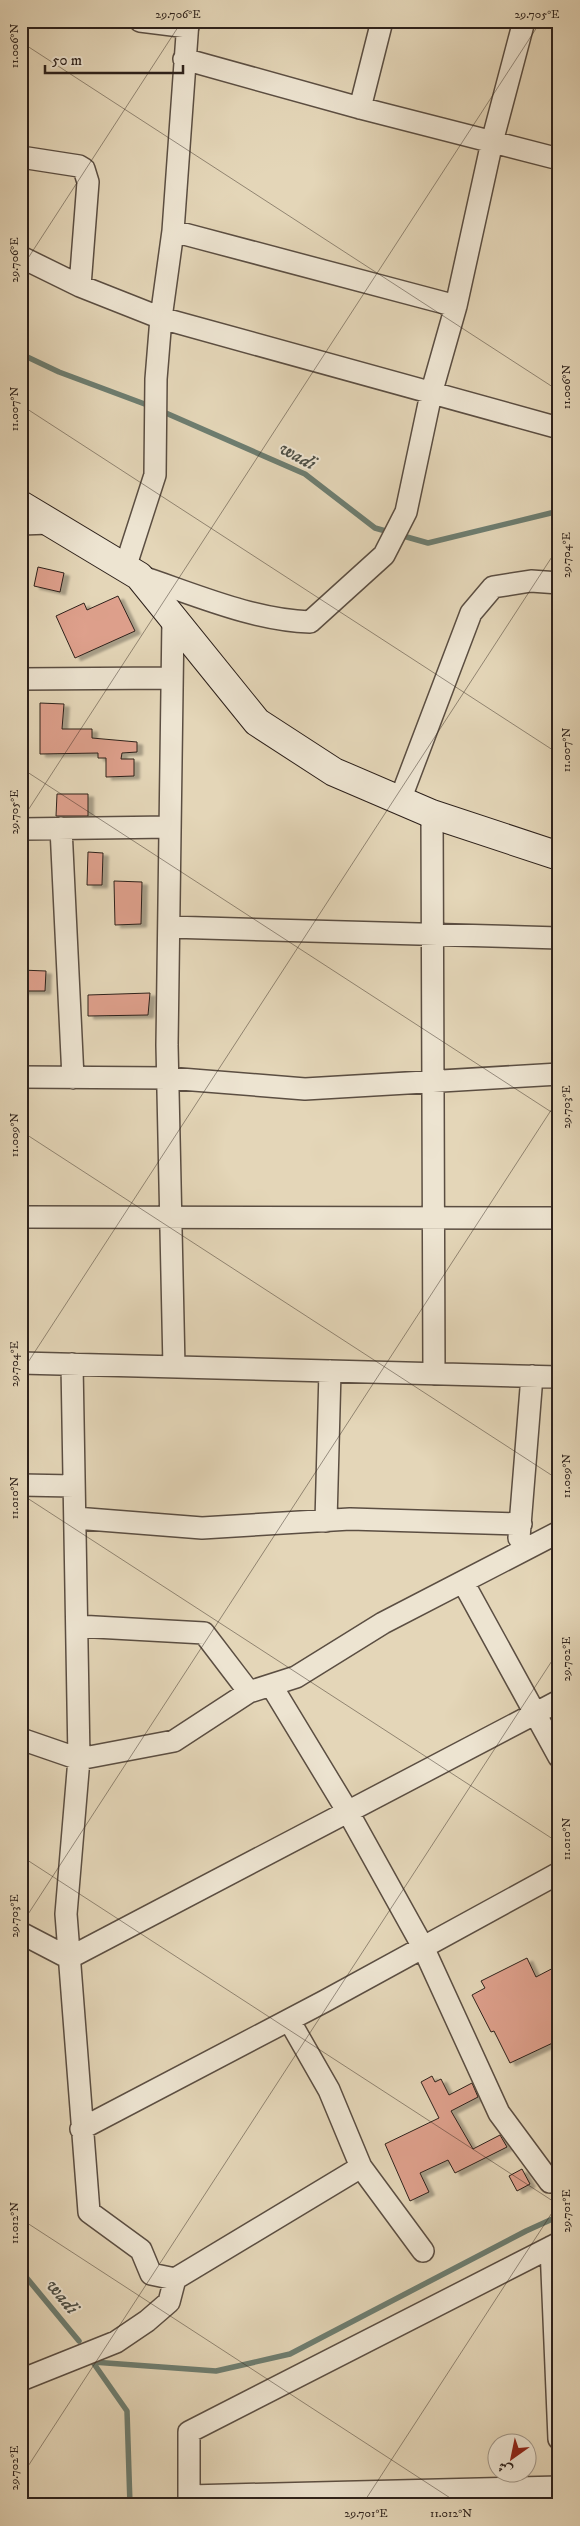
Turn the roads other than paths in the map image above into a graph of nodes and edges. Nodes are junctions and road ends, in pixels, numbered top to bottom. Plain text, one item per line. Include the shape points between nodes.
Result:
1 (140, 21) edge
2 (382, 21) edge
3 (524, 21) edge
4 (188, 24) edge
5 (184, 60) junction
6 (360, 108) junction
7 (492, 142) junction
8 (21, 157) edge
9 (559, 159) edge
10 (173, 231) junction
11 (21, 257) edge
12 (80, 286) junction
13 (456, 306) junction
14 (161, 318) junction
15 (431, 394) junction
16 (559, 428) edge
17 (21, 506) edge
18 (50, 523) junction
19 (21, 524) edge
20 (132, 572) junction
21 (559, 583) edge
22 (173, 619) junction
23 (172, 678) junction
24 (21, 679) edge
25 (400, 800) junction
26 (432, 814) junction
27 (170, 827) junction
28 (61, 828) junction
29 (21, 829) edge
30 (559, 856) edge
31 (169, 927) junction
32 (433, 934) junction
33 (559, 938) edge
34 (559, 1074) edge
35 (21, 1077) edge
36 (73, 1078) junction
37 (168, 1078) junction
38 (433, 1080) junction
39 (171, 1216) junction
40 (21, 1217) edge
41 (434, 1217) junction
42 (559, 1218) edge
43 (21, 1363) edge
44 (72, 1364) junction
45 (174, 1367) junction
46 (330, 1371) junction
47 (434, 1374) junction
48 (532, 1376) junction
49 (559, 1377) edge
50 (21, 1485) edge
51 (74, 1486) junction
52 (75, 1518) junction
53 (326, 1521) junction
54 (521, 1524) junction
55 (559, 1532) edge
56 (518, 1553) junction
57 (463, 1582) junction
58 (76, 1626) junction
59 (271, 1685) junction
60 (248, 1692) junction
61 (559, 1701) edge
62 (534, 1714) junction
63 (21, 1738) edge
64 (559, 1757) edge
65 (79, 1758) junction
66 (348, 1812) junction
67 (557, 1878) edge
68 (21, 1933) edge
69 (423, 1947) junction
70 (69, 1958) junction
71 (288, 2020) junction
72 (82, 2129) junction
73 (361, 2167) junction
74 (550, 2182) dead end
75 (555, 2245) edge
76 (423, 2251) dead end
77 (175, 2278) junction
78 (557, 2337) edge
79 (21, 2380) edge
80 (559, 2439) edge
81 (559, 2487) edge
82 (189, 2500) edge

1 - 4 street
2 - 6 street
3 - 7 street
4 - 5 street
5 - 6 street
5 - 10 street
6 - 7 street
7 - 9 street
7 - 13 street
8 - 12 street via 84,169 88,182
10 - 13 street
10 - 14 street
11 - 12 street
12 - 14 street
13 - 15 street
14 - 15 street
14 - 20 street via 156,379 155,476
15 - 16 street
15 - 20 street via 406,512 384,555 310,622 285,621
17 - 18 street
18 - 19 street
18 - 20 street
20 - 22 street
21 - 25 street via 531,582 493,587 471,613
22 - 23 street
22 - 25 street via 256,722 334,772
23 - 24 street
23 - 27 street
25 - 26 street
26 - 30 street
26 - 32 street
27 - 28 street
27 - 31 street
28 - 29 street
28 - 36 street
31 - 32 street
31 - 37 street
32 - 33 street
32 - 38 street
34 - 38 street
35 - 36 street
36 - 37 street
37 - 38 street via 305,1090
37 - 39 street
38 - 41 street
39 - 40 street
39 - 41 street
39 - 45 street
41 - 42 street
41 - 47 street
43 - 44 street
44 - 45 street
44 - 51 street
45 - 46 street
46 - 47 street
46 - 53 street
47 - 48 street
48 - 49 street
48 - 54 street
50 - 51 street
51 - 52 street
52 - 53 street via 202,1528
52 - 58 street
53 - 54 street
54 - 56 street
55 - 56 street
56 - 57 street
57 - 59 street via 383,1623 296,1677
57 - 62 street
58 - 60 street via 204,1634
58 - 65 street
59 - 60 street
59 - 66 street
60 - 65 street via 174,1740
61 - 62 street
62 - 64 street
62 - 66 street
63 - 65 street
65 - 70 street via 66,1914
66 - 69 street
66 - 70 street
67 - 69 street
68 - 70 street
69 - 71 street
69 - 74 street via 499,2113
70 - 72 street
71 - 72 street
71 - 73 street via 329,2090
72 - 77 street via 89,2212 141,2250 151,2274
73 - 76 street
73 - 77 street
75 - 78 street
75 - 82 street via 189,2432
77 - 79 street via 169,2302 116,2342
78 - 80 street
81 - 82 street

